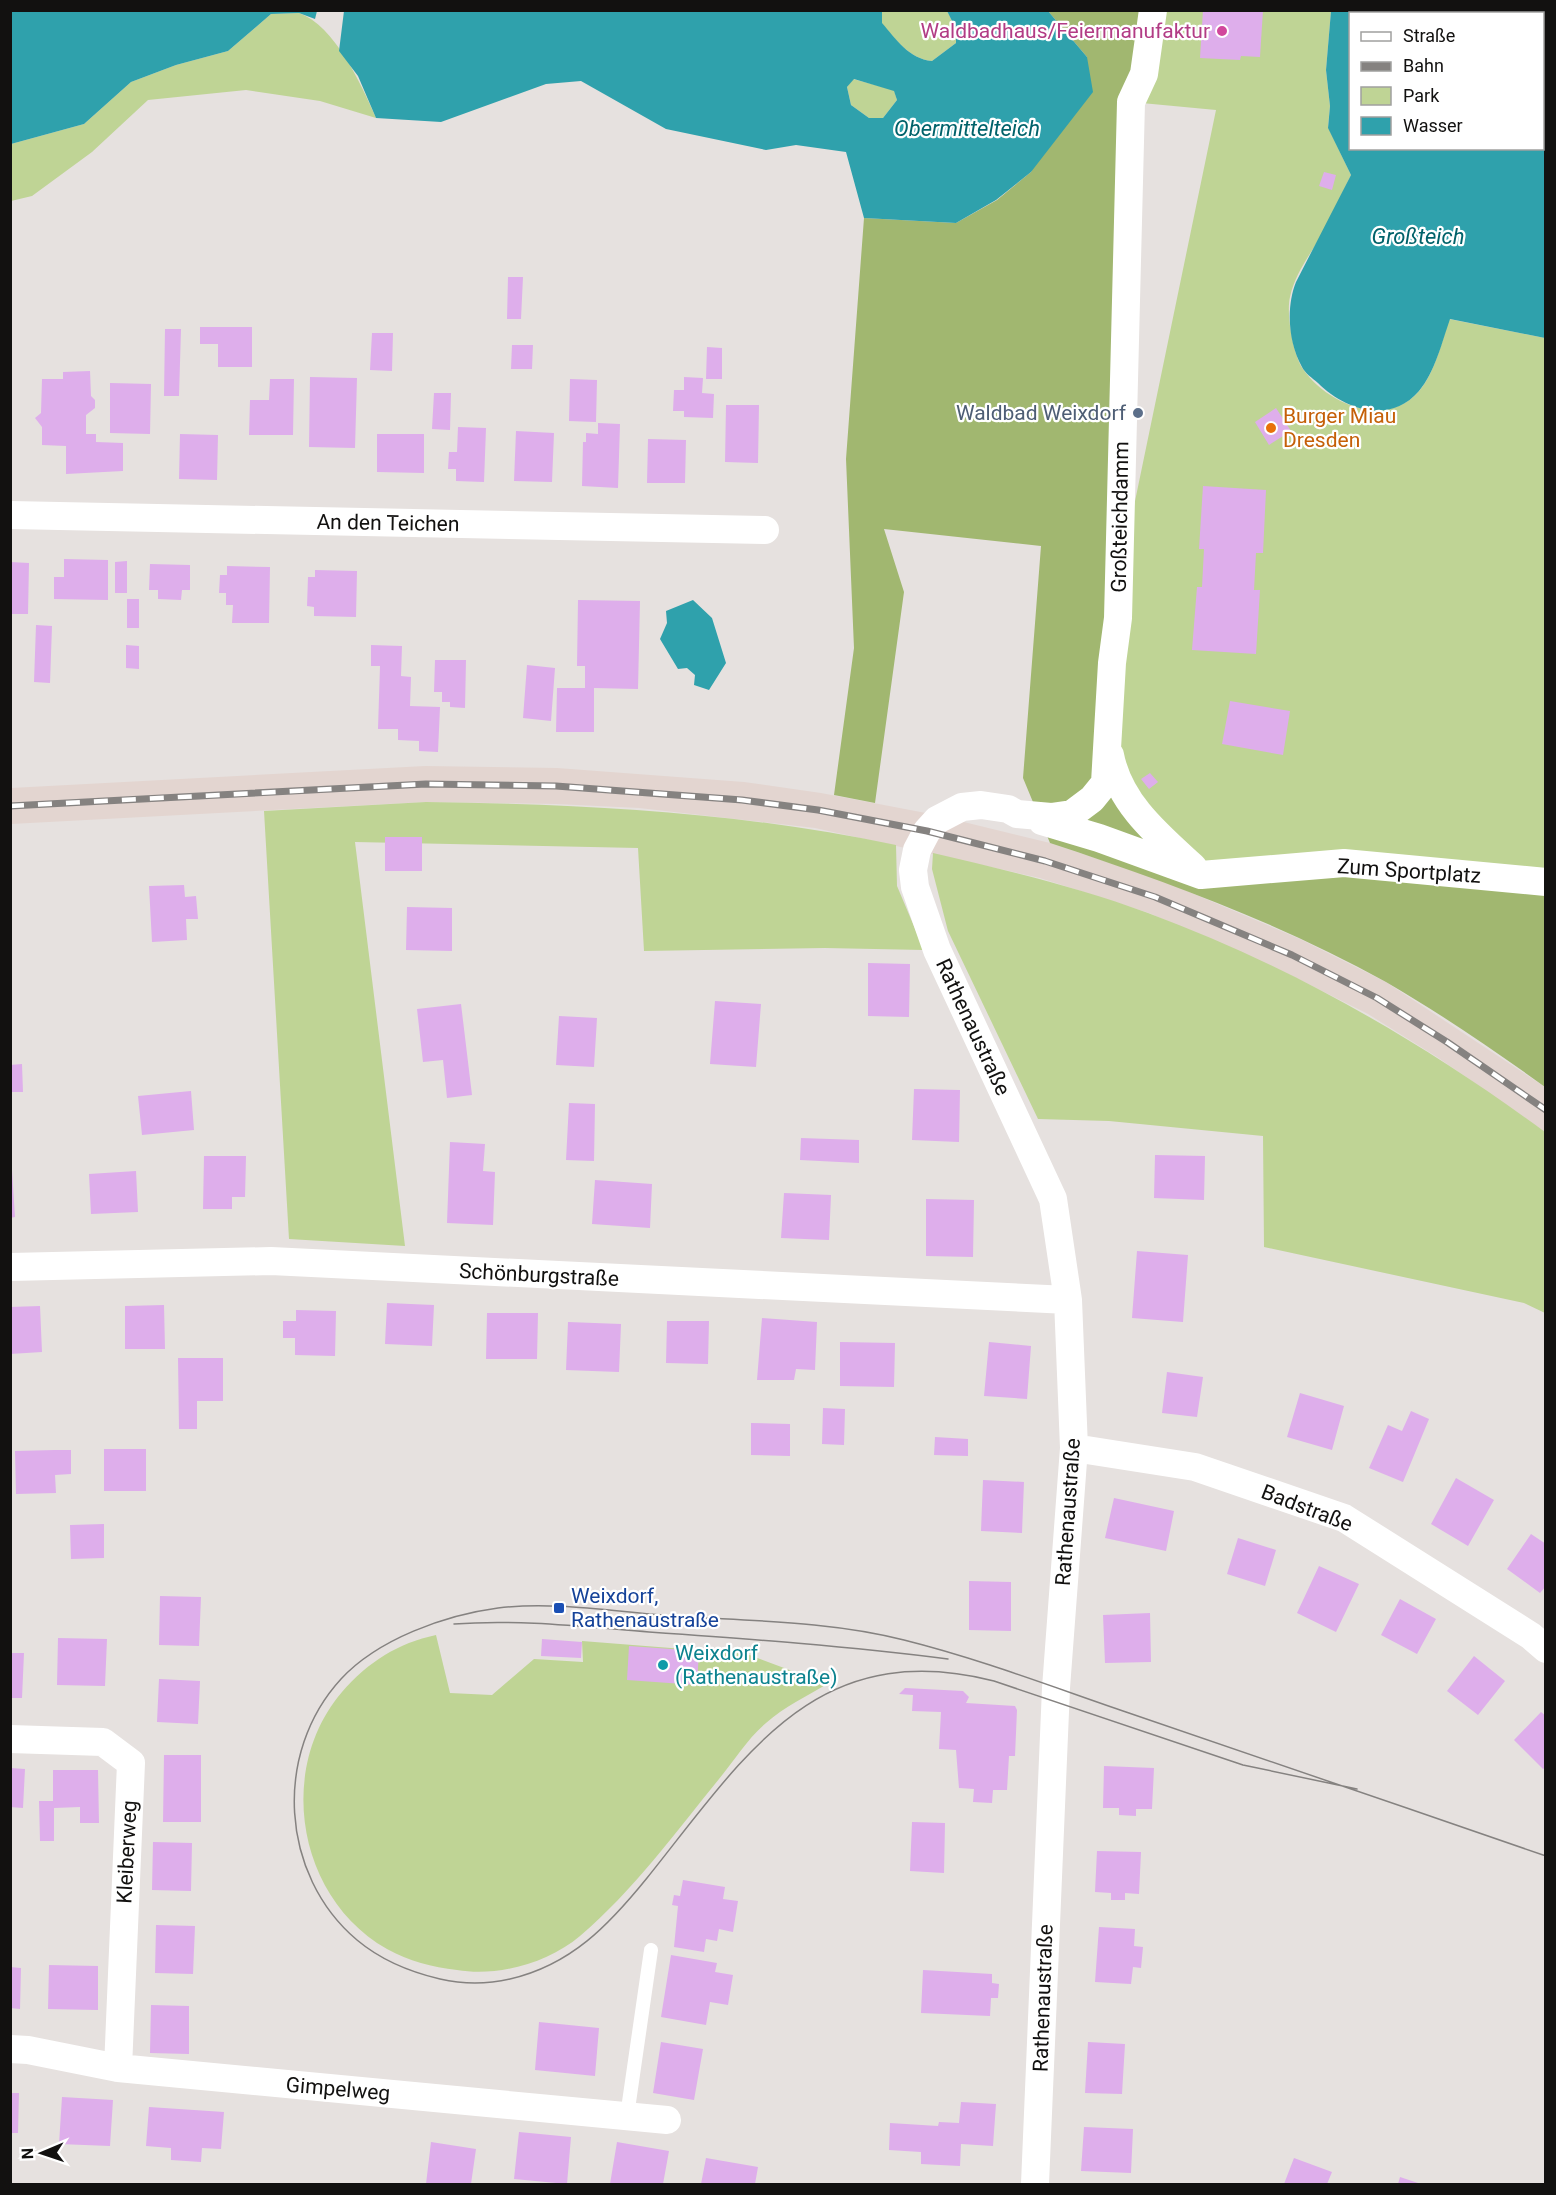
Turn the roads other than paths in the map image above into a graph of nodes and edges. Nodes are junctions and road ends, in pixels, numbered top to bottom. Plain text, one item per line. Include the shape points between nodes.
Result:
1 (1154, 10) edge
2 (10, 515) edge
3 (765, 530) dead end
4 (1108, 745) junction
5 (1017, 814) junction
6 (913, 870) joint
7 (1201, 875) junction
8 (1545, 882) edge
9 (10, 1267) edge
10 (1068, 1300) junction
11 (1074, 1448) junction
12 (1545, 1649) edge
13 (10, 1739) edge
14 (651, 1950) dead end
15 (10, 2049) edge
16 (118, 2068) junction
17 (627, 2116) junction
18 (667, 2120) dead end
19 (1035, 2184) edge

1 - 4 street, Großteichdamm via 1144,74 1131,102 1118,618
2 - 3 street, An den Teichen
4 - 5 street, Großteichdamm via 1105,783 1092,799 1072,814
4 - 7 street via 1114,775 1129,803
5 - 6 street, Großteichdamm via 981,805 950,812 927,831
5 - 7 street, Zum Sportplatz via 1099,838
6 - 10 street, Rathenaustraße via 937,950 1053,1199
7 - 8 street, Zum Sportplatz via 1344,863
9 - 10 street, Schönburgstraße via 270,1262
10 - 11 street, Rathenaustraße
11 - 12 street, Badstraße via 1196,1467 1344,1518 1531,1636
11 - 19 street, Rathenaustraße via 1056,1688
13 - 16 street, Kleiberweg via 103,1742 131,1763
14 - 17 lane
15 - 16 street, Gimpelweg
16 - 17 street, Gimpelweg
17 - 18 street, Gimpelweg

